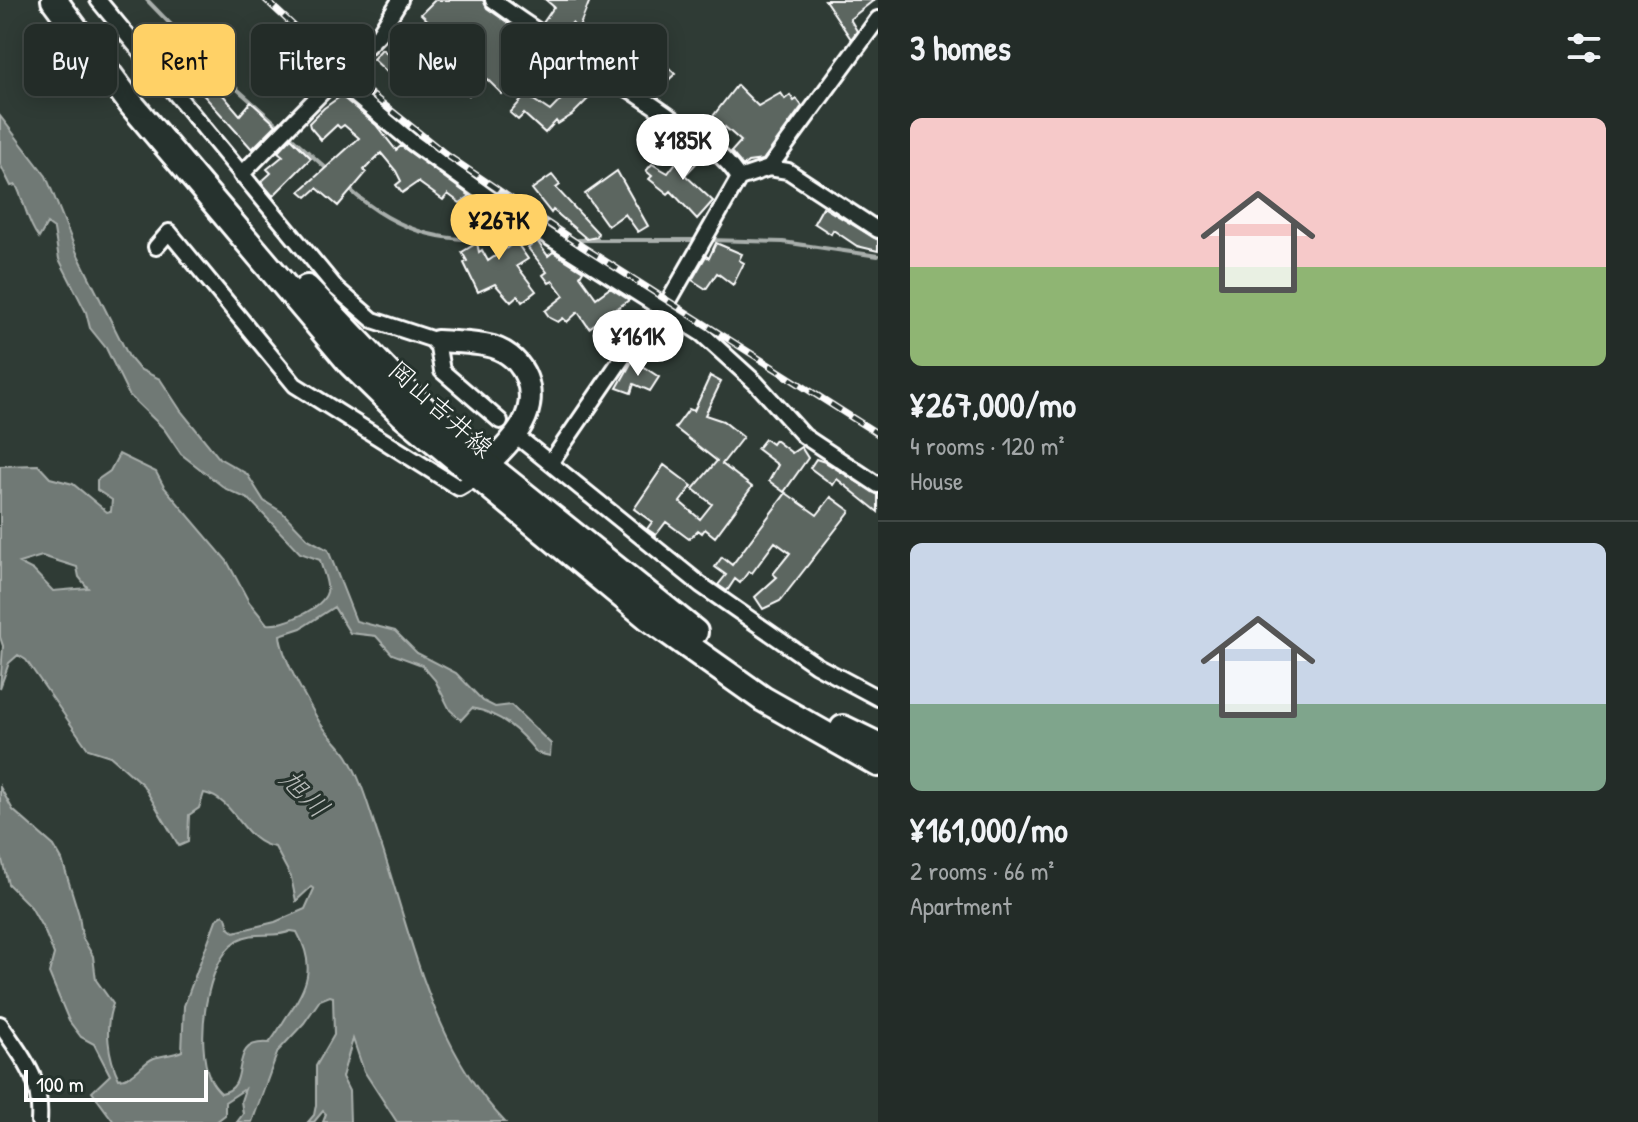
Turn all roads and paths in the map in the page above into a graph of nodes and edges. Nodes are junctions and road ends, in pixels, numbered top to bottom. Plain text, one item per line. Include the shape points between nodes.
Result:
1 (54, 0) edge
2 (74, 0) edge
3 (98, 0) edge
4 (400, 0) edge
5 (493, 0) edge
6 (878, 19) edge
7 (374, 39) edge
8 (319, 96) edge
9 (356, 96) edge
10 (769, 168) junction
11 (241, 175) junction
12 (739, 178) junction
13 (878, 230) edge
14 (156, 247) dead end
15 (664, 309) junction
16 (437, 341) junction
17 (500, 421) dead end
18 (524, 442) dead end
19 (551, 462) junction
20 (482, 472) junction
21 (878, 485) edge
22 (878, 698) edge
23 (878, 745) edge
24 (878, 764) edge
25 (0, 1024) edge
26 (39, 1122) edge

1 - 20 main road, 岡山吉井線 via 132,105 351,364 402,414
2 - 20 main road, 岡山吉井線 via 320,304
3 - 11 street
4 - 7 street
5 - 12 street via 657,106 731,163
6 - 10 street
8 - 11 street
9 - 15 street via 503,208
10 - 12 street
10 - 13 street via 788,171
11 - 16 street via 336,288 373,320
12 - 15 street
14 - 20 street via 169,232 295,385 459,488
15 - 19 street via 643,340 625,354
15 - 21 street via 702,334 804,436
16 - 17 street via 442,371
16 - 20 street via 498,349 513,359 530,385 525,420
18 - 19 street
19 - 22 street via 701,585 816,665
20 - 23 main road, 岡山吉井線 via 715,648 819,715
20 - 24 main road, 岡山吉井線 via 650,619 786,713
25 - 26 street via 35,1076

